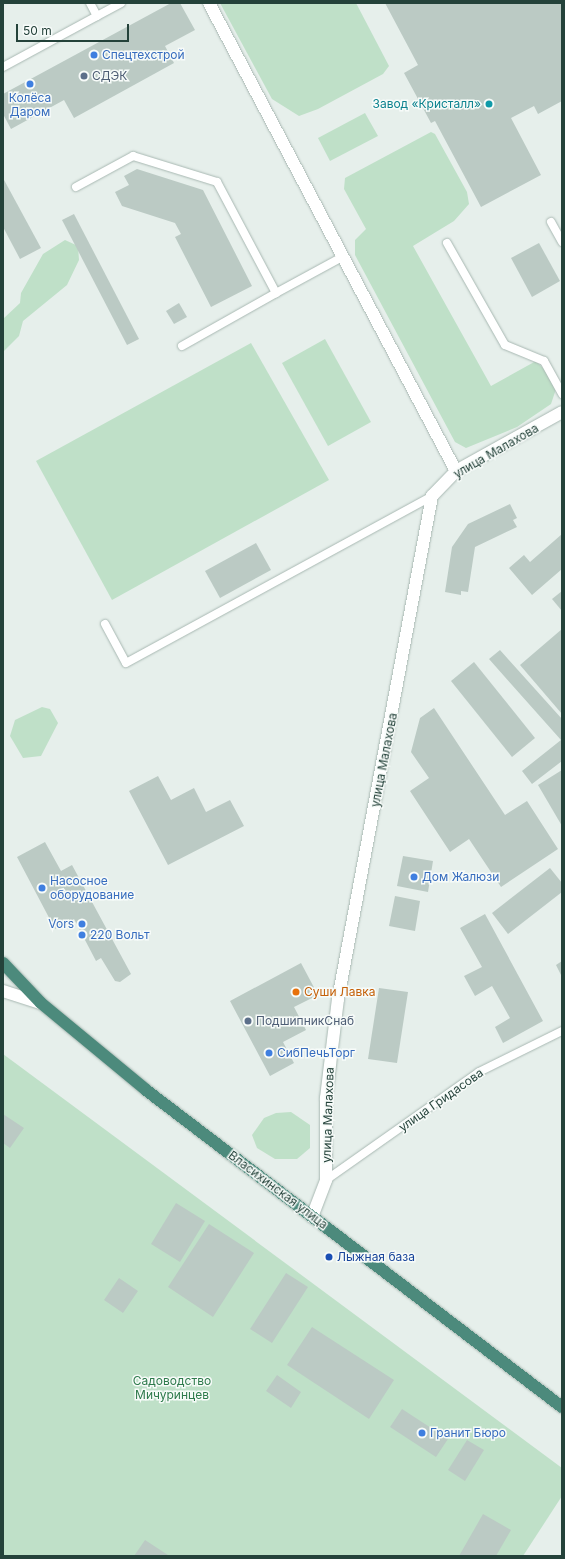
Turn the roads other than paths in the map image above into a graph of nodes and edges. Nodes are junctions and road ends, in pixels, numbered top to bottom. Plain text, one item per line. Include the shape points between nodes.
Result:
1 (90, 3) edge
2 (121, 3) edge
3 (209, 3) edge
4 (97, 16) junction
5 (3, 68) edge
6 (76, 187) dead end
7 (551, 222) dead end
8 (562, 242) edge
9 (447, 243) dead end
10 (344, 256) junction
11 (276, 293) junction
12 (182, 346) dead end
13 (562, 394) edge
14 (562, 412) edge
15 (456, 471) junction
16 (432, 496) junction
17 (105, 624) dead end
18 (3, 963) edge
19 (3, 991) edge
20 (41, 1003) junction
21 (562, 1031) edge
22 (326, 1180) junction
23 (312, 1217) junction
24 (562, 1407) edge

1 - 4 lane
2 - 4 lane
3 - 10 street
4 - 5 lane
6 - 11 lane via 133,156 217,182
7 - 8 lane
9 - 13 lane via 504,345 544,361
10 - 11 lane
10 - 15 street
11 - 12 lane
14 - 15 street, улица Малахова
15 - 16 street, улица Малахова
16 - 17 lane via 126,664
16 - 22 street, улица Малахова via 338,999 326,1098
18 - 20 highway, Власихинская улица
19 - 20 street
20 - 23 highway, Власихинская улица via 146,1090
21 - 22 lane, улица Гридасова via 479,1072
22 - 23 street
23 - 24 highway, Власихинская улица

